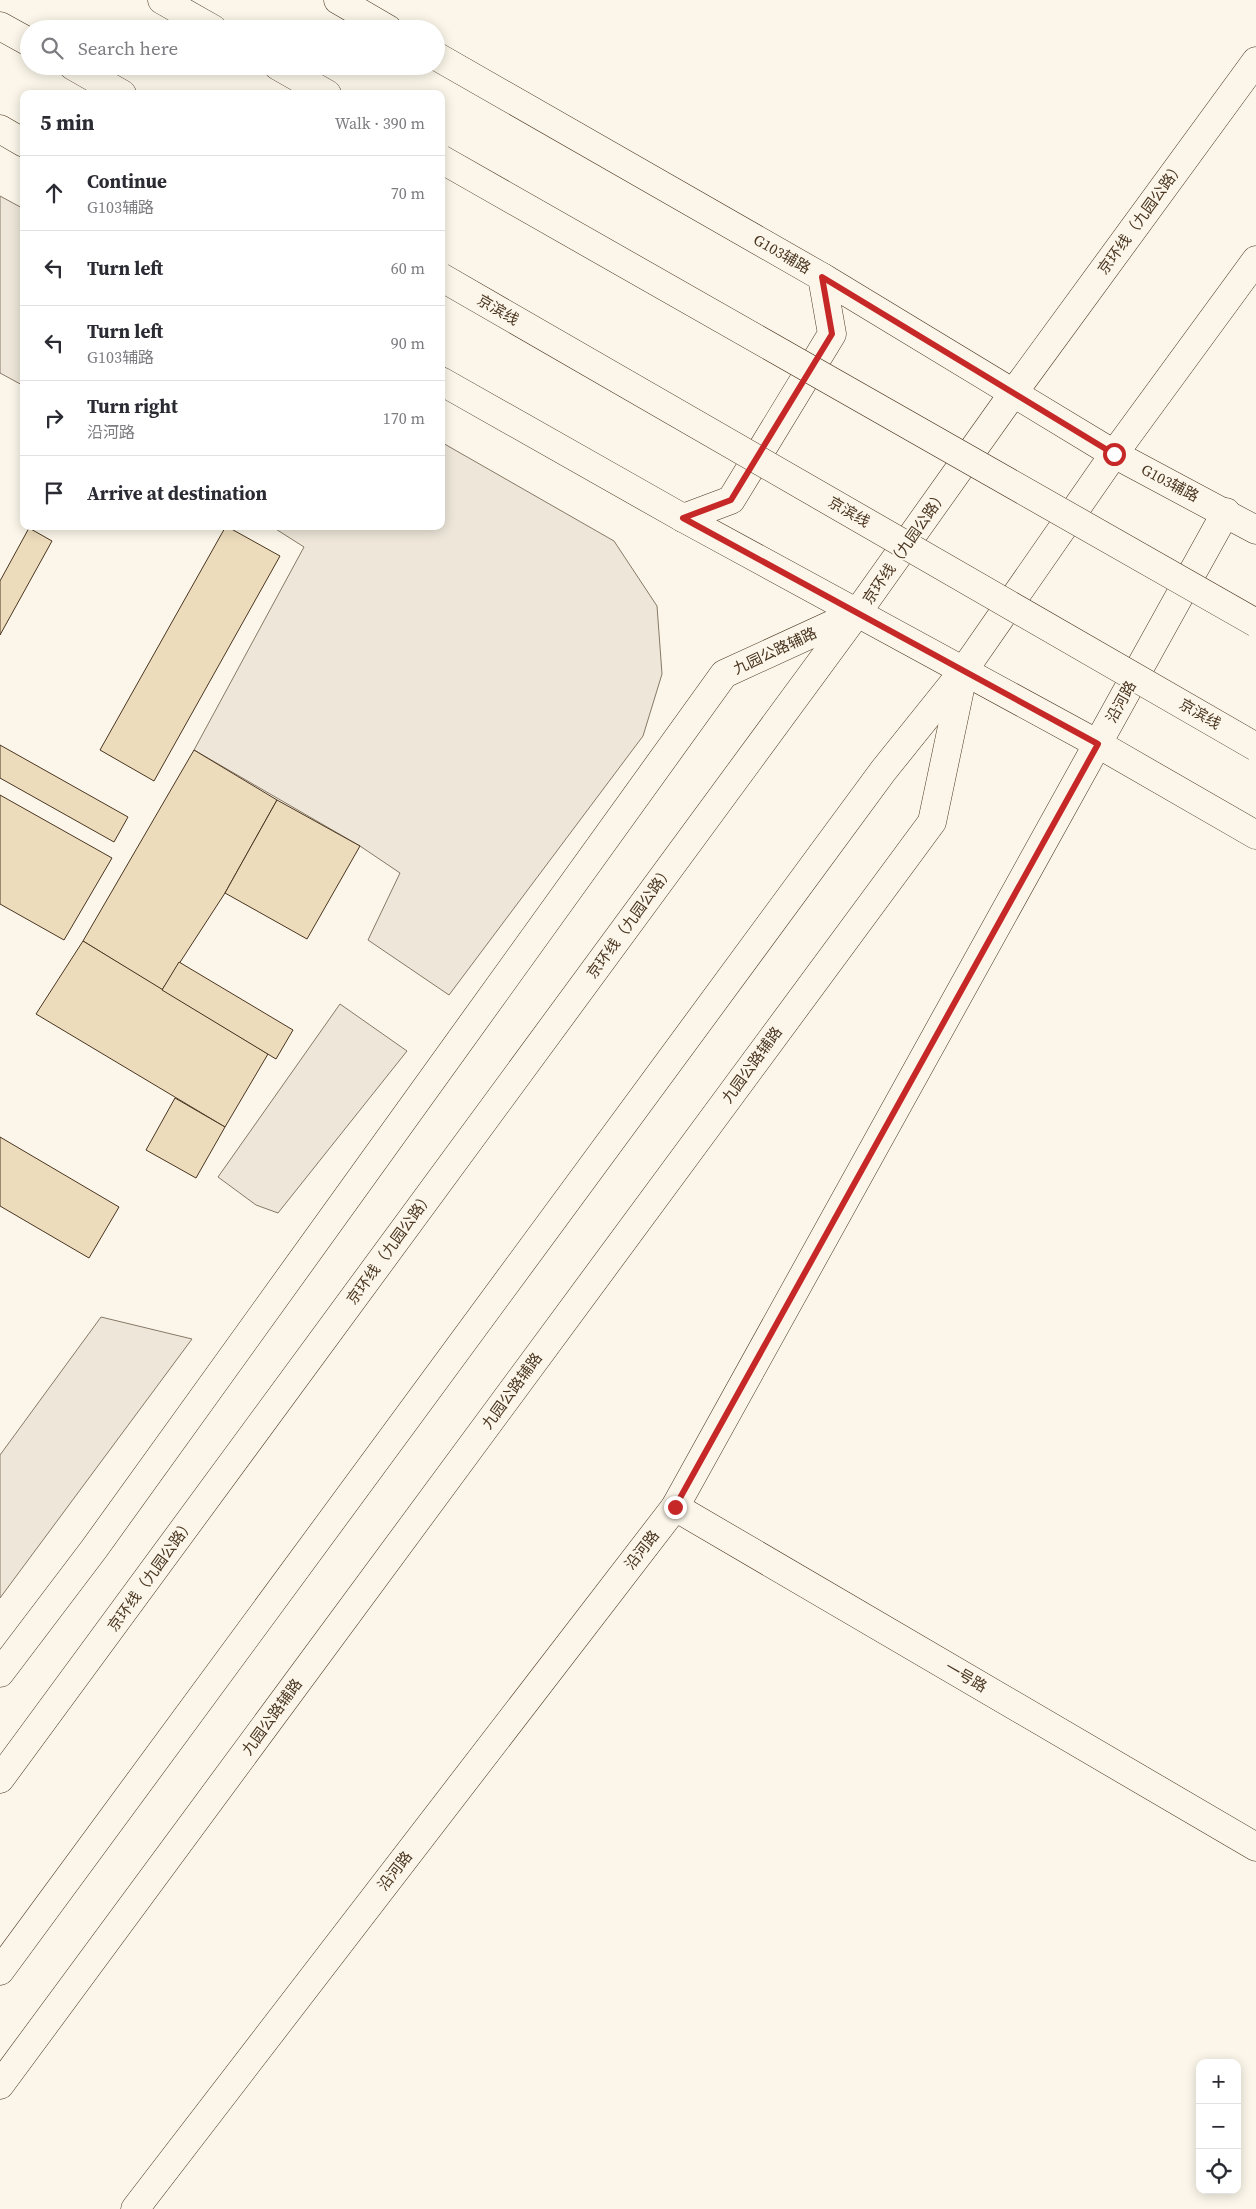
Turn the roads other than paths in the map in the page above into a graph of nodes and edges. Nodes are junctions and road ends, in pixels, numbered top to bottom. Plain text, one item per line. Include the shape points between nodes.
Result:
1 (338, 0) edge
2 (171, 5) edge
3 (197, 20) edge
4 (372, 20) edge
5 (0, 26) edge
6 (20, 37) edge
7 (445, 61) edge
8 (1256, 61) edge
9 (89, 75) edge
10 (294, 75) edge
11 (115, 90) edge
12 (320, 90) edge
13 (0, 129) edge
14 (20, 141) edge
15 (445, 161) edge
16 (1256, 260) edge
17 (822, 277) junction
18 (445, 279) edge
19 (445, 382) edge
20 (1014, 392) junction
21 (1114, 454) junction
22 (1226, 512) junction
23 (683, 518) junction
24 (1256, 530) edge
25 (858, 613) junction
26 (1256, 623) edge
27 (964, 670) junction
28 (1098, 744) junction
29 (1256, 746) edge
30 (1256, 835) edge
31 (675, 1507) junction
32 (0, 1673) edge
33 (0, 1779) edge
34 (1256, 1847) edge
35 (0, 1971) edge
36 (0, 2085) edge
37 (135, 2209) edge

1 - 4 main road
2 - 3 main road
5 - 6 main road
7 - 17 main road, G103辅路
8 - 20 main road, 京环线（九园公路）
9 - 11 main road
10 - 12 main road
13 - 14 main road
15 - 26 main road, bridge
16 - 21 main road
17 - 20 main road, G103辅路
17 - 23 main road via 832,334 731,500
18 - 29 main road, 京滨线, bridge
19 - 23 main road
20 - 21 main road, G103辅路
20 - 25 main road, 京环线（九园公路）
21 - 22 main road, G103辅路
21 - 27 main road
22 - 24 main road, G103辅路
22 - 28 main road, 沿河路
23 - 25 main road
25 - 27 main road
25 - 32 main road, 九园公路辅路 via 724,674 100,1540
25 - 33 main road, 京环线（九园公路）
27 - 28 main road
27 - 35 main road via 883,771
27 - 36 main road, 九园公路辅路 via 932,822
28 - 30 main road
28 - 31 main road, 沿河路
31 - 34 main road, 一号路
31 - 37 main road, 沿河路

